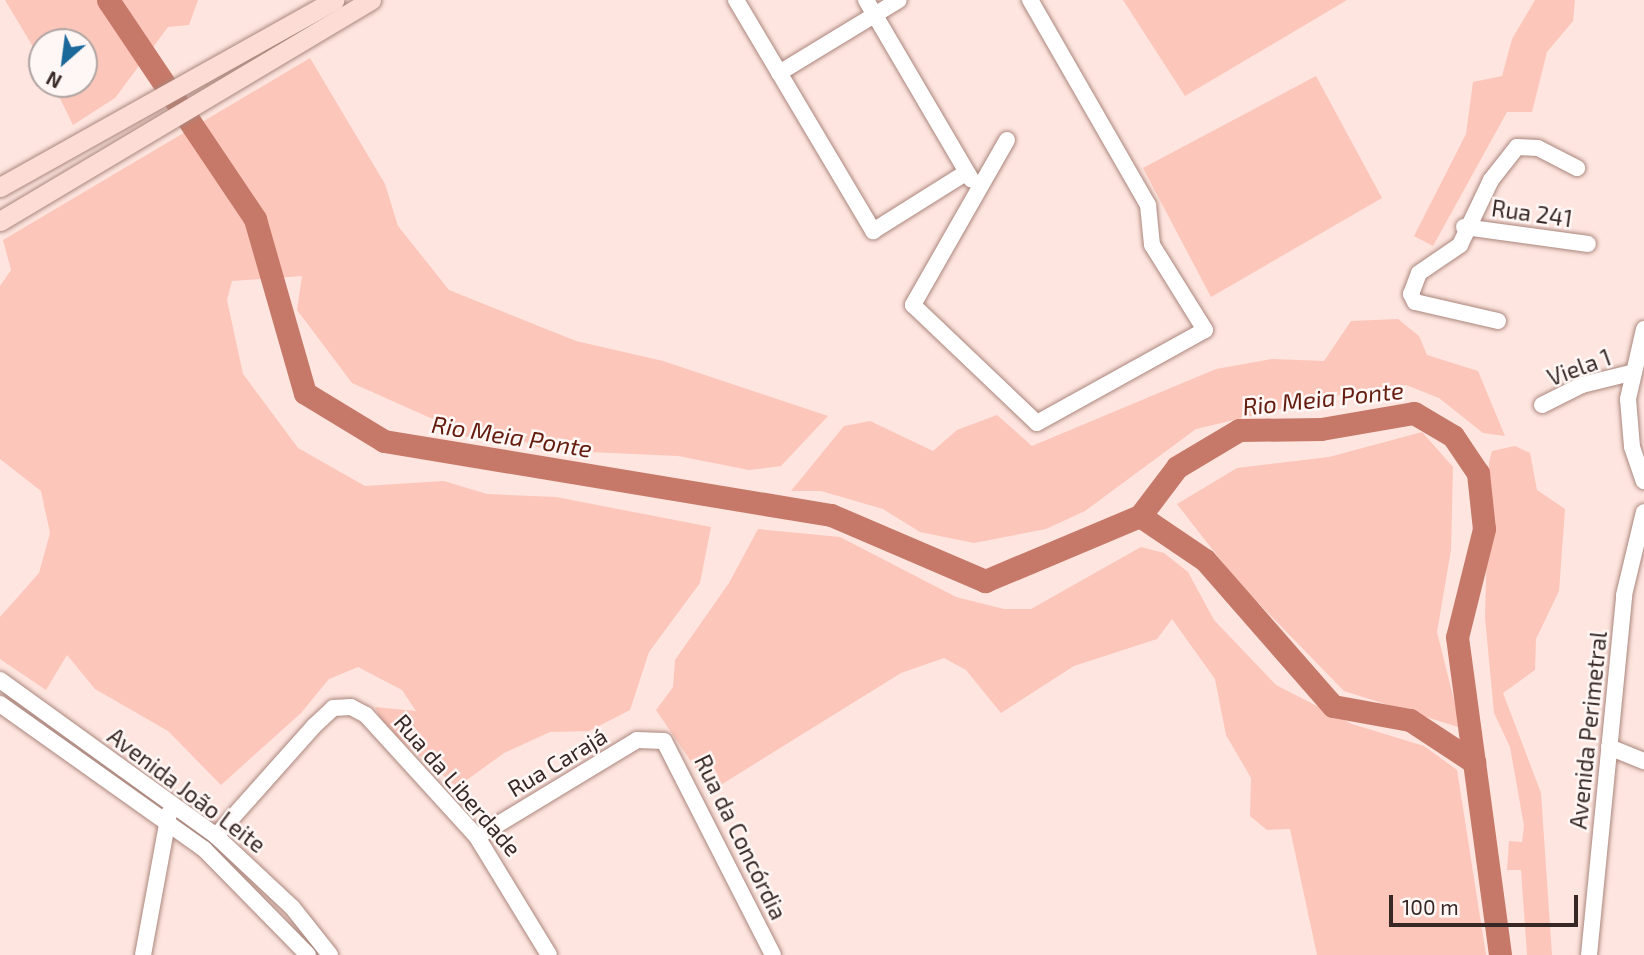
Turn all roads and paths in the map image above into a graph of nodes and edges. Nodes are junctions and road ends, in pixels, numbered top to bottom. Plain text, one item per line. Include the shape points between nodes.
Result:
1 (334, 0) edge
2 (371, 0) edge
3 (736, 0) edge
4 (866, 0) edge
5 (899, 0) edge
6 (1030, 0) edge
7 (310, 6) edge
8 (875, 15) junction
9 (779, 73) junction
10 (1007, 140) dead end
11 (1577, 168) dead end
12 (964, 174) junction
13 (982, 186) junction
14 (0, 187) edge
15 (0, 220) edge
16 (1464, 227) junction
17 (1588, 244) dead end
18 (1498, 321) dead end
19 (1644, 329) edge
20 (1631, 373) junction
21 (1542, 405) dead end
22 (1644, 481) edge
23 (1644, 512) edge
24 (0, 680) edge
25 (0, 704) edge
26 (664, 741) joint
27 (1609, 747) junction
28 (1644, 761) edge
29 (175, 805) junction
30 (164, 820) junction
31 (216, 836) junction
32 (477, 837) junction
33 (143, 955) edge
34 (308, 955) edge
35 (330, 955) edge
36 (549, 955) edge
37 (773, 955) edge
38 (1589, 955) edge

1 - 7 main road
2 - 15 main road
3 - 9 street
4 - 8 street
5 - 8 street
6 - 13 street via 1148,205 1152,245 1205,330 1037,423 913,305
7 - 14 main road via 195,80
8 - 9 street
8 - 12 street
9 - 12 street via 873,231
10 - 13 street
11 - 16 street, Rua 241 via 1538,148 1517,147
12 - 13 street
16 - 17 street, Rua 241
16 - 18 street via 1453,254 1419,274 1411,299
19 - 20 street
20 - 21 street, Viela 1 via 1582,385
20 - 22 street via 1632,447
23 - 27 street, Avenida Perimetral via 1624,595
24 - 29 street, Avenida João Leite
25 - 30 street, Avenida João Leite
26 - 32 street, Rua Carajá via 637,740
26 - 37 street, Rua da Concórdia via 677,757
27 - 28 street
27 - 38 street, Avenida Perimetral
29 - 30 street
29 - 31 street, Avenida João Leite
30 - 33 street
30 - 34 street, Avenida João Leite via 242,882
31 - 32 street, Rua da Liberdade via 333,708 351,706 366,715
31 - 35 street, Avenida João Leite via 292,907
32 - 36 street, Rua da Liberdade

